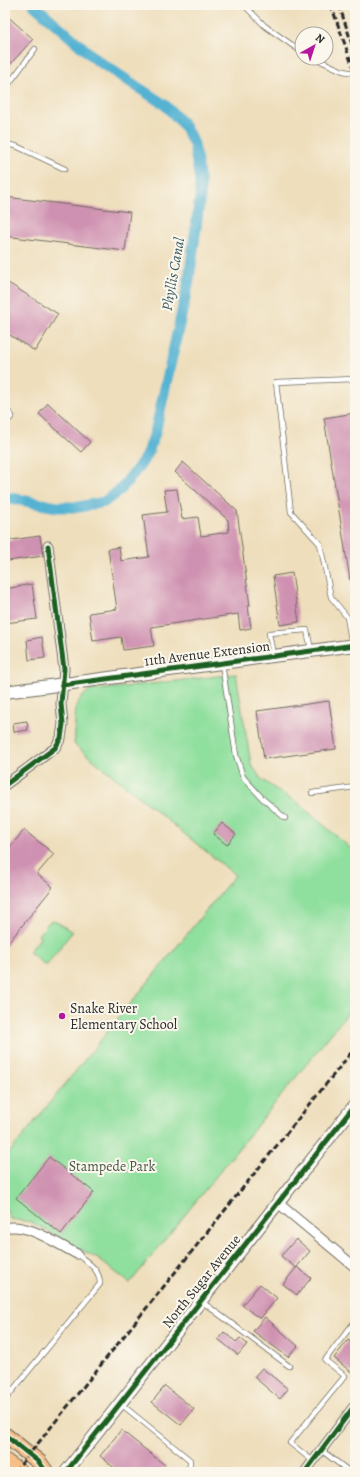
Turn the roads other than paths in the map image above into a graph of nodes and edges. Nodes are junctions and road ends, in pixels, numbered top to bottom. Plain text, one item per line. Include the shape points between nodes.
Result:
1 (244, 5) edge
2 (294, 46) edge
3 (35, 49) dead end
4 (332, 66) edge
5 (355, 73) edge
6 (5, 89) edge
7 (5, 144) edge
8 (65, 169) dead end
9 (355, 379) edge
10 (5, 408) edge
11 (5, 424) edge
12 (48, 546) dead end
13 (353, 645) edge
14 (311, 651) junction
15 (273, 657) junction
16 (222, 663) junction
17 (62, 685) junction
18 (5, 692) edge
19 (5, 785) edge
20 (355, 787) edge
21 (312, 793) dead end
22 (285, 818) dead end
23 (355, 1105) edge
24 (278, 1204) junction
25 (5, 1228) edge
26 (77, 1254) joint
27 (355, 1267) edge
28 (200, 1300) junction
29 (355, 1327) edge
30 (289, 1366) dead end
31 (8, 1396) dead end
32 (120, 1403) junction
33 (355, 1405) edge
34 (5, 1435) edge
35 (321, 1450) junction
36 (5, 1461) edge
37 (313, 1461) junction
38 (20, 1472) edge
39 (46, 1472) edge
40 (66, 1472) edge
41 (185, 1472) edge
42 (305, 1472) edge
43 (350, 1472) edge

1 - 2 lane via 265,26
3 - 6 lane
4 - 5 lane
7 - 8 lane via 16,146
9 - 13 lane via 276,382 291,512 320,544 331,597 347,616
10 - 11 lane via 12,416
12 - 17 street via 64,669
13 - 14 street, 11th Avenue Extension
14 - 15 street, 11th Avenue Extension
14 - 15 lane via 307,630 269,633
15 - 16 street, 11th Avenue Extension
16 - 17 street, 11th Avenue Extension
16 - 22 lane via 236,755 243,777
17 - 18 street, 11th Avenue Extension
17 - 19 street via 61,738 55,748
20 - 21 lane
23 - 24 street, North Sugar Avenue
24 - 27 street
24 - 28 street, North Sugar Avenue
25 - 26 street via 10,1226 27,1229
26 - 31 lane via 95,1268 100,1284
28 - 30 lane
28 - 32 street, North Sugar Avenue
29 - 37 lane via 352,1325 325,1360 345,1376 290,1443
32 - 40 street, North Sugar Avenue
32 - 41 lane via 190,1460 190,1466
33 - 35 street
34 - 39 main road via 39,1462
35 - 37 street
35 - 43 lane
36 - 38 main road
37 - 42 street

